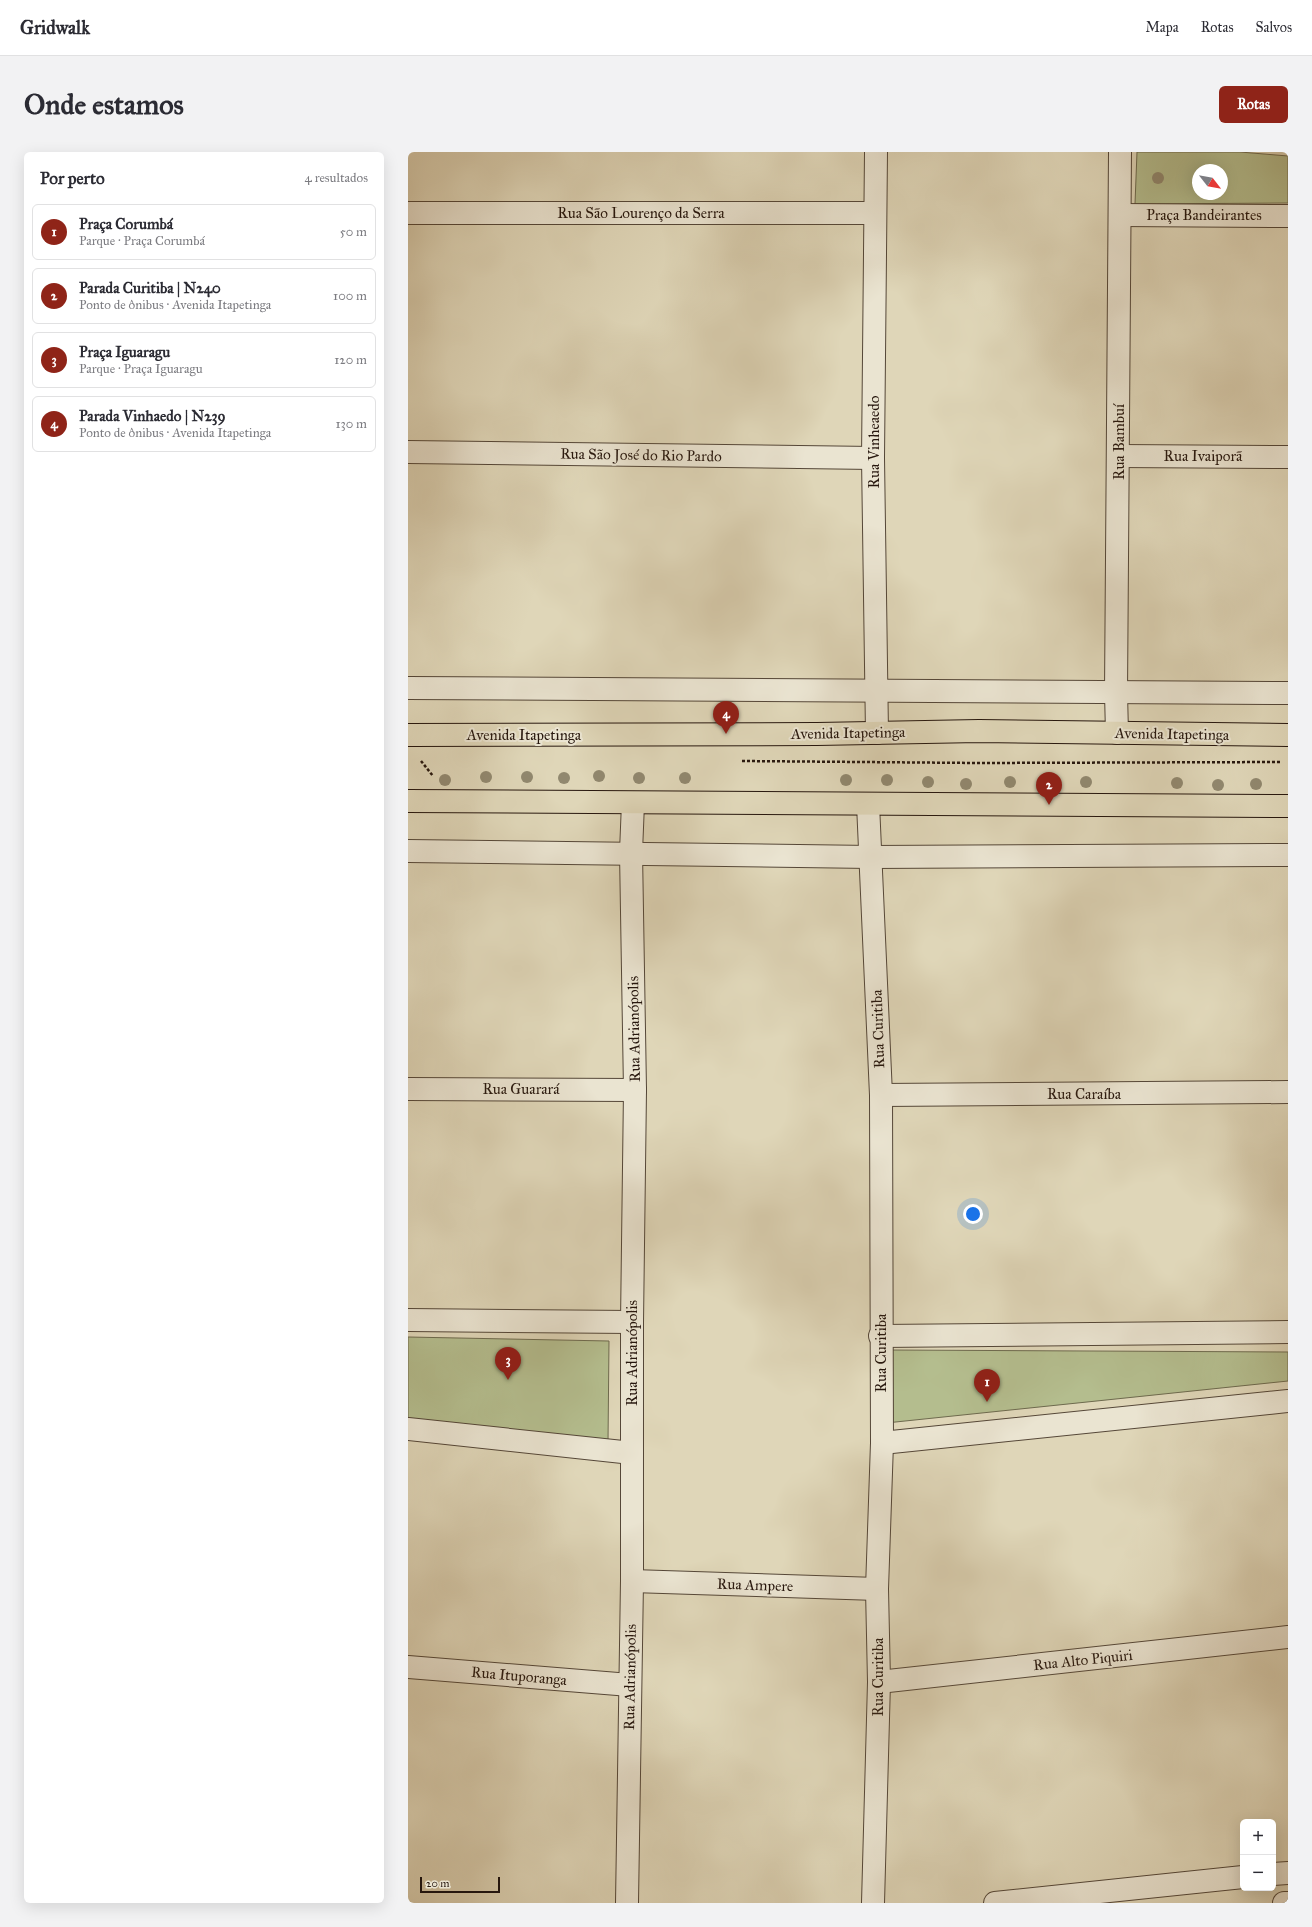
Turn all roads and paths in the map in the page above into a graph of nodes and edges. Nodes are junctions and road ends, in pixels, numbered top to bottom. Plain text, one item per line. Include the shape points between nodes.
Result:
1 (876, 152) edge
2 (1120, 152) edge
3 (875, 213) junction
4 (408, 214) edge
5 (1120, 215) junction
6 (1288, 216) edge
7 (408, 452) edge
8 (1119, 456) junction
9 (1288, 457) edge
10 (873, 458) junction
11 (408, 688) edge
12 (876, 690) junction
13 (1116, 693) junction
14 (1288, 693) edge
15 (877, 732) junction
16 (1117, 733) junction
17 (408, 735) edge
18 (1288, 735) edge
19 (421, 761) dead end
20 (429, 761) dead end
21 (738, 761) dead end
22 (1288, 762) edge
23 (408, 801) edge
24 (633, 802) junction
25 (868, 804) junction
26 (1288, 806) edge
27 (408, 851) edge
28 (631, 852) junction
29 (1288, 855) edge
30 (871, 857) junction
31 (408, 1089) edge
32 (635, 1090) junction
33 (1288, 1092) edge
34 (881, 1095) junction
35 (408, 1320) edge
36 (632, 1322) junction
37 (1288, 1332) edge
38 (880, 1336) junction
39 (1288, 1401) edge
40 (408, 1429) edge
41 (882, 1443) junction
42 (632, 1453) junction
43 (632, 1581) junction
44 (878, 1589) junction
45 (1288, 1637) edge
46 (408, 1667) edge
47 (879, 1682) junction
48 (630, 1685) junction
49 (1288, 1873) edge
50 (1276, 1874) edge
51 (1240, 1877) edge
52 (627, 1903) edge
53 (873, 1903) edge
54 (995, 1903) edge
55 (1284, 1903) edge
56 (1288, 1903) edge

1 - 3 street, Rua Vinheaedo
2 - 5 street, Rua Bambuí
3 - 4 street, Rua São Lourenço da Serra
3 - 10 street, Rua Vinheaedo
5 - 6 street, Praça Bandeirantes
5 - 8 street, Rua Bambuí
7 - 10 street, Rua São José do Rio Pardo
8 - 9 street, Rua Ivaiporã
8 - 13 street, Rua Bambuí
10 - 12 street, Rua Vinheaedo
11 - 12 street
12 - 13 street
12 - 15 street, Rua Vinheaedo
13 - 14 street
13 - 16 street, Rua Bambuí
15 - 16 main road, Avenida Itapetinga
15 - 17 main road, Avenida Itapetinga
16 - 18 main road, Avenida Itapetinga
19 - 20 path
21 - 22 path
23 - 24 main road
24 - 25 main road
24 - 28 street, Rua Adrianópolis
25 - 26 main road
25 - 30 street, Rua Curitiba
27 - 28 street
28 - 30 street
28 - 32 street, Rua Adrianópolis
29 - 30 street
30 - 34 street, Rua Curitiba
31 - 32 street, Rua Guarará
32 - 36 street, Rua Adrianópolis
33 - 34 street, Rua Caraíba
34 - 38 street, Rua Curitiba
35 - 36 street
36 - 42 street, Rua Adrianópolis
37 - 38 street
38 - 41 street, Rua Curitiba
39 - 41 street
40 - 42 street
41 - 44 street, Rua Curitiba
42 - 43 street, Rua Adrianópolis
43 - 44 street, Rua Ampere
43 - 48 street, Rua Adrianópolis
44 - 47 street, Rua Curitiba
45 - 47 street, Rua Alto Piquiri
46 - 48 street, Rua Ituporanga
47 - 53 street, Rua Curitiba
48 - 52 street, Rua Adrianópolis
49 - 50 street
51 - 54 street
55 - 56 street

